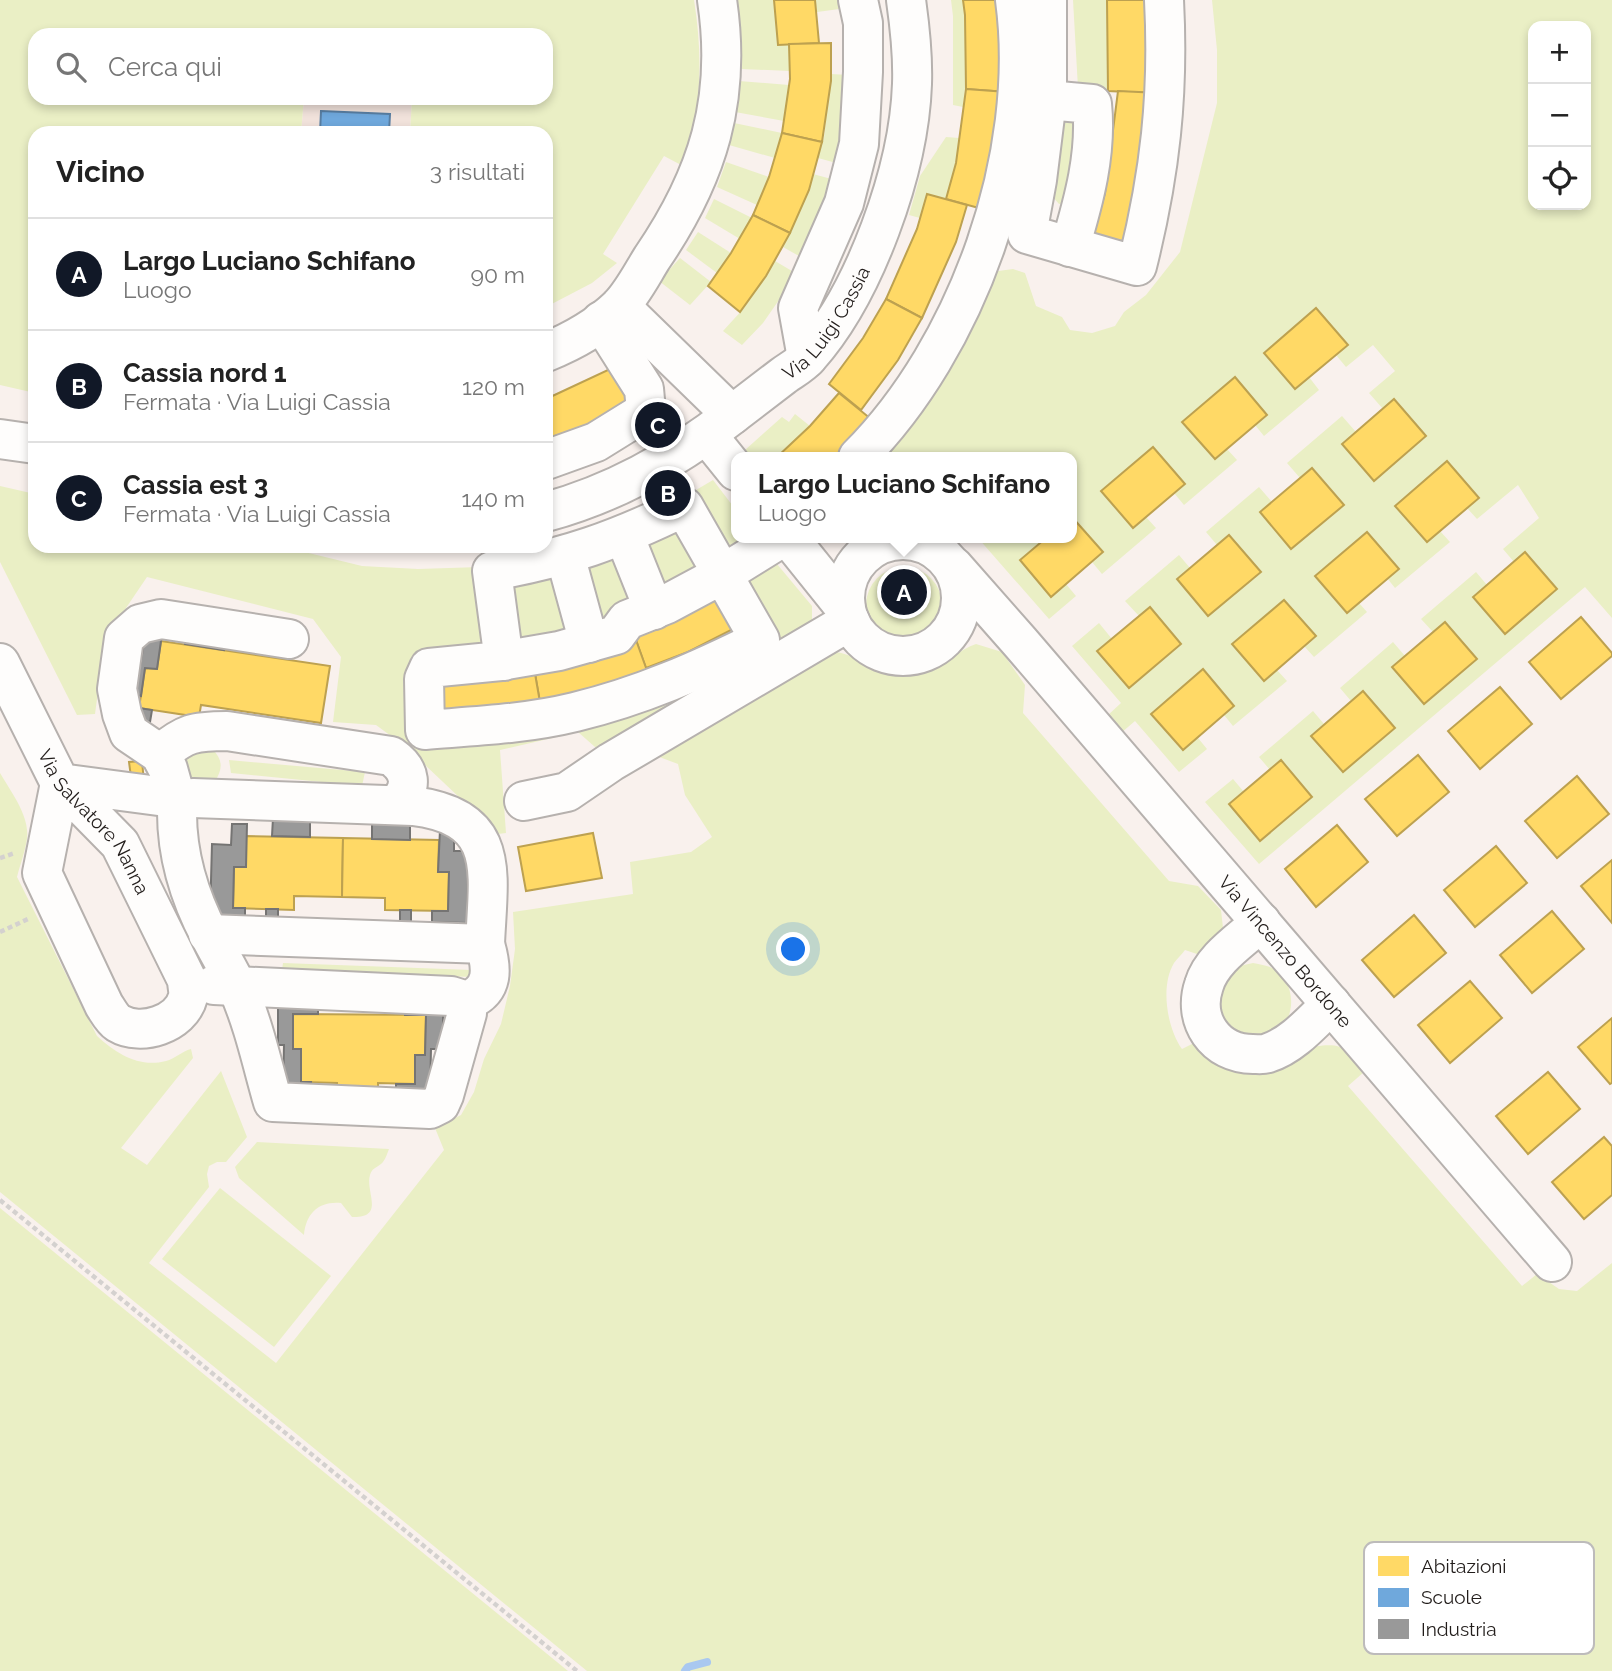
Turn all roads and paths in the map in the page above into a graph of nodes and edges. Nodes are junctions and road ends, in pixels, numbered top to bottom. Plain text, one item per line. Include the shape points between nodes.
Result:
1 (717, 0) edge
2 (858, 0) edge
3 (906, 0) edge
4 (1015, 0) edge
5 (1047, 0) edge
6 (1164, 0) edge
7 (1047, 100) junction
8 (1070, 247) junction
9 (610, 313) junction
10 (553, 348) edge
11 (807, 358) junction
12 (720, 425) junction
13 (0, 439) edge
14 (28, 443) edge
15 (862, 452) edge
16 (731, 457) edge
17 (553, 458) edge
18 (553, 510) edge
19 (624, 536) junction
20 (773, 543) edge
21 (795, 543) edge
22 (806, 543) edge
23 (886, 543) edge
24 (920, 543) edge
25 (877, 546) junction
26 (565, 555) junction
27 (953, 566) junction
28 (723, 574) junction
29 (654, 610) junction
30 (848, 615) junction
31 (950, 633) junction
32 (289, 639) dead end
33 (1020, 642) junction
34 (589, 643) junction
35 (503, 661) junction
36 (0, 663) edge
37 (60, 783) junction
38 (174, 790) junction
39 (524, 801) dead end
40 (396, 805) junction
41 (1261, 922) junction
42 (208, 933) junction
43 (485, 943) junction
44 (187, 985) junction
45 (237, 985) junction
46 (467, 1001) junction
47 (1331, 1004) junction
48 (0, 1200) edge
49 (1552, 1262) dead end
50 (577, 1671) edge

1 - 9 street via 722,74 706,154 671,231
2 - 11 street via 863,23 859,144 844,203 798,308
3 - 11 street, Via Luigi Cassia via 912,86 903,152 885,218 859,278
4 - 15 street via 1018,67 1014,127 987,244 936,354 903,404
5 - 7 street
6 - 8 street via 1166,86 1160,153 1137,266
7 - 8 street via 1027,234
7 - 8 street via 1092,104 1089,176
9 - 10 street
9 - 12 street
9 - 17 street via 644,389 646,411 596,443
11 - 12 street, Via Luigi Cassia
12 - 16 street
12 - 18 street, Via Luigi Cassia via 616,488
13 - 14 street
19 - 26 street
19 - 28 street via 684,507
19 - 29 street
20 - 28 street
21 - 30 street
22 - 25 street via 823,549
23 - 25 street
24 - 27 street via 940,552
25 - 30 street via 853,568 846,587
26 - 34 street
26 - 35 street via 492,571
27 - 31 street via 961,606
27 - 33 street, Via Vincenzo Bordone
28 - 29 street
28 - 35 street via 760,639 697,672 573,713 425,730 424,679 429,668
29 - 34 street via 627,620 616,635
30 - 31 street via 855,631 873,648 896,656 920,654
30 - 39 street via 567,792
31 - 33 street via 988,630
32 - 38 street via 161,619 140,624 124,638 117,689 128,733
33 - 41 street, Via Vincenzo Bordone
34 - 35 street
36 - 37 street, Via Salvatore Nanna
37 - 38 street
37 - 44 street, Via Salvatore Nanna via 120,844
37 - 44 street via 42,873 104,1005 115,1021 150,1029 166,1023 181,1009 188,996
38 - 40 street
38 - 40 street via 181,737 227,731 391,756 407,775 405,797
38 - 42 street via 183,869
40 - 43 street via 438,809 478,836 488,866
41 - 47 street, Via Vincenzo Bordone
41 - 47 street via 1219,960 1204,983 1199,1006 1204,1026 1216,1043 1241,1054 1267,1054 1289,1043
42 - 43 street
42 - 45 street
43 - 46 street via 491,975 477,997
44 - 45 street
45 - 46 street via 452,996
45 - 46 street via 273,1102 430,1109 440,1104
47 - 49 street, Via Vincenzo Bordone
48 - 50 path

